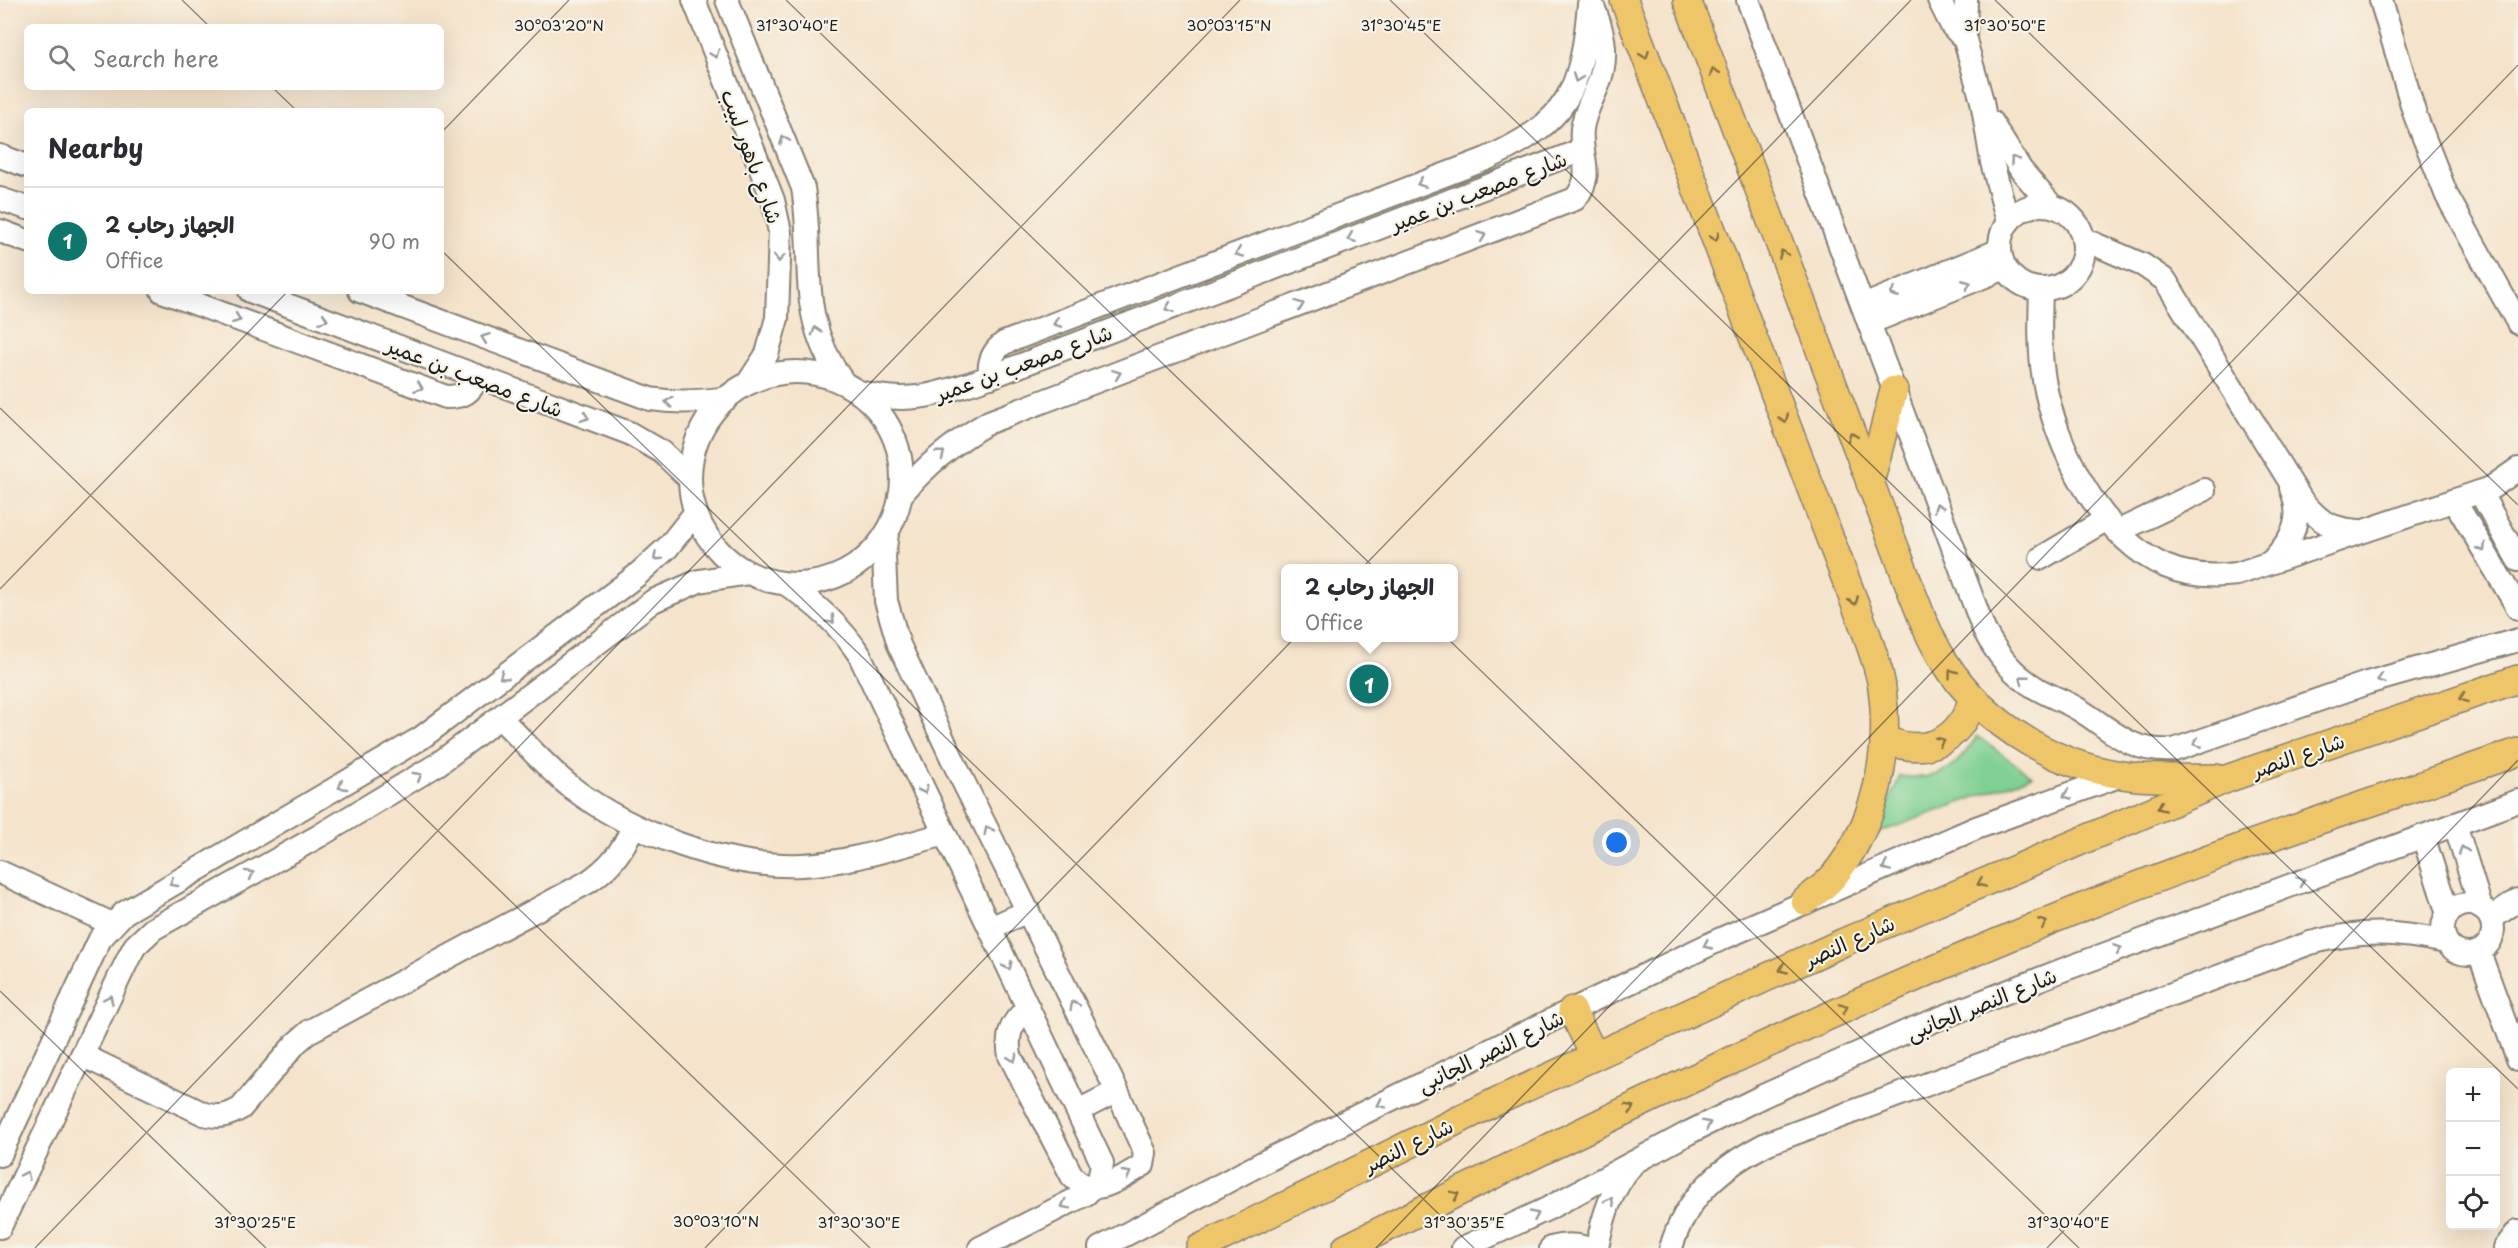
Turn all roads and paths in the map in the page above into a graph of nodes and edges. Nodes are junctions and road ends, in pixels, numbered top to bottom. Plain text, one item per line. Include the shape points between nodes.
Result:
1 (694, 0) edge
2 (727, 0) edge
3 (1590, 0) edge
4 (1624, 0) edge
5 (1687, 0) edge
6 (1748, 0) edge
7 (1940, 0) edge
8 (1966, 0) edge
9 (2381, 0) edge
10 (1965, 40) junction
11 (1982, 102) junction
12 (1582, 150) junction
13 (0, 156) edge
14 (24, 165) edge
15 (0, 198) edge
16 (2051, 205) junction
17 (24, 207) edge
18 (2008, 222) junction
19 (0, 231) edge
20 (2083, 239) junction
21 (24, 240) edge
22 (2003, 259) junction
23 (2042, 289) junction
24 (170, 294) edge
25 (258, 294) edge
26 (368, 294) edge
27 (1866, 314) junction
28 (2518, 323) edge
29 (477, 376) junction
30 (990, 377) junction
31 (748, 383) junction
32 (851, 387) junction
33 (1894, 390) junction
34 (727, 398) junction
35 (2518, 469) edge
36 (2286, 476) junction
37 (690, 478) junction
38 (1870, 483) junction
39 (2204, 489) dead end
40 (2480, 492) junction
41 (900, 496) junction
42 (2454, 501) junction
43 (695, 513) junction
44 (2113, 525) junction
45 (2364, 532) junction
46 (887, 533) junction
47 (2041, 558) dead end
48 (2518, 560) edge
49 (2271, 562) junction
50 (749, 573) junction
51 (786, 584) junction
52 (2516, 598) edge
53 (2518, 640) edge
54 (2518, 679) edge
55 (1972, 698) junction
56 (500, 717) junction
57 (941, 736) junction
58 (1886, 740) junction
59 (2518, 752) edge
60 (907, 753) junction
61 (2122, 775) junction
62 (2229, 778) junction
63 (2518, 801) edge
64 (279, 822) junction
65 (2455, 824) junction
66 (633, 826) junction
67 (945, 834) junction
68 (2423, 836) junction
69 (294, 850) junction
70 (0, 872) edge
71 (2518, 900) edge
72 (1805, 901) junction
73 (1028, 911) junction
74 (2486, 913) junction
75 (2448, 915) junction
76 (112, 924) junction
77 (990, 928) junction
78 (2446, 942) junction
79 (2479, 952) junction
80 (1028, 1008) junction
81 (1572, 1010) junction
82 (82, 1055) junction
83 (1594, 1055) junction
84 (2518, 1059) edge
85 (1117, 1091) junction
86 (1078, 1111) junction
87 (0, 1155) edge
88 (1637, 1160) junction
89 (1094, 1189) junction
90 (0, 1227) edge
91 (2518, 1231) edge
92 (980, 1248) edge
93 (1100, 1248) edge
94 (1200, 1248) edge
95 (1346, 1248) edge
96 (1462, 1248) edge
97 (1551, 1248) edge
98 (1587, 1248) edge
99 (1598, 1248) edge
100 (1671, 1248) edge
101 (2505, 1248) edge

1 -> 31 street, شارع باهور لبيب via 773,200 780,232 777,318 767,354
32 -> 2 street, شارع باهور لبيب via 830,365 813,324 803,188
3 - 12 street via 1600,22 1605,58 1582,125
3 -> 30 street via 1585,50 1570,94 1539,130 1521,143 1005,343 991,357
4 -> 58 main road via 1867,635 1882,686
38 -> 5 main road
6 - 27 street
7 - 10 street via 1952,26
8 - 10 street
9 - 28 street via 2415,115 2446,196
10 - 11 street
16 -> 11 street via 2008,152
11 - 18 street
12 -> 30 street, شارع مصعب بن عمير
41 -> 12 street, شارع مصعب بن عمير via 931,462 989,422 1563,206 1583,189 1587,176
13 - 14 street
15 - 17 street
16 - 18 street via 2027,207
16 - 20 street via 2073,217
18 - 22 street via 2002,232
19 - 21 street
20 - 23 street via 2081,263 2074,274 2065,282
20 - 36 street via 2143,265 2166,280
22 - 23 street via 2021,283
22 - 27 street
23 - 44 street via 2040,353 2051,410 2072,463
24 -> 29 street via 446,397 459,397 470,391
25 -> 29 street, شارع مصعب بن عمير
34 -> 26 street, شارع مصعب بن عمير via 675,403 650,399
27 - 33 street
29 -> 37 street, شارع مصعب بن عمير via 646,441
30 - 32 street, شارع مصعب بن عمير via 914,399 886,398
31 - 32 street via 766,376 805,372 824,375
31 - 34 street
32 - 41 street via 880,413 895,438 902,477
33 - 38 main road
53 -> 33 street via 2367,683 2188,747 2159,751 2130,745 2077,709 2020,678 1994,648
34 - 37 street via 703,426
35 - 40 street
36 - 45 street via 2318,519 2339,530
36 - 49 street via 2296,501 2296,523 2287,545
37 - 43 street
55 -> 38 main road via 1932,641
39 - 44 street
40 - 42 street
40 - 48 street
41 - 46 street
42 - 45 street
42 -> 52 street
43 - 50 street via 711,542
43 -> 64 street via 644,569 452,716 422,738
44 - 47 street
44 - 49 street via 2148,557 2182,572 2228,575
45 - 49 street
46 - 51 street via 860,562 843,572 815,582
46 - 57 street via 883,579 891,624
50 - 51 street
50 - 56 street via 699,581 653,601
51 -> 60 street via 819,608 848,637
54 -> 62 main road, شارع النصر
58 -> 55 main road via 1917,748 1947,738 1968,714
55 - 61 main road via 2008,729 2048,753
56 - 66 street via 571,787
69 -> 56 street via 438,764
57 - 60 street
73 -> 57 street
58 - 72 main road via 1878,789 1860,836 1832,878
95 -> 59 main road via 1747,1052 1979,950 2214,856
60 -> 67 street
61 - 62 main road
61 -> 72 street, شارع النصر الجانبى via 1976,828
62 -> 83 main road, شارع النصر via 1844,942
63 - 65 street, شارع النصر الجانبى
64 - 69 street
64 -> 76 street via 155,893
65 - 68 street, شارع النصر الجانبى
74 -> 65 street
66 - 67 street via 742,861 804,866
66 - 82 street via 616,858 588,882 304,1035 241,1108 229,1116 204,1114
67 - 77 street
68 - 75 street
88 -> 68 street, شارع النصر الجانبى via 1763,1096 1910,1030
82 -> 69 street via 129,957 143,937
70 - 76 street
71 - 74 street
72 -> 81 street, شارع النصر الجانبى
73 - 77 street
85 -> 73 street
74 - 75 street via 2463,905
74 - 79 street via 2491,938
75 - 78 street via 2443,923
76 - 87 street via 100,939
77 -> 80 street
78 - 79 street via 2457,952
78 - 100 street via 2391,933 2363,933 2310,943 1768,1143 1738,1158 1712,1179 1691,1204
79 - 84 street
80 - 86 street
80 -> 89 street via 1010,1029 1010,1056 1072,1176
81 - 83 main road
81 -> 93 street, شارع النصر الجانبى
90 -> 82 street
83 - 94 main road, شارع النصر
85 - 86 street
89 -> 85 street via 1111,1184 1145,1161
86 - 89 street via 1102,1163
96 -> 88 street, شارع النصر الجانبى via 1547,1209
99 -> 88 street via 1604,1215 1621,1178
89 -> 92 street
91 - 101 street
97 - 98 street via 1575,1244

